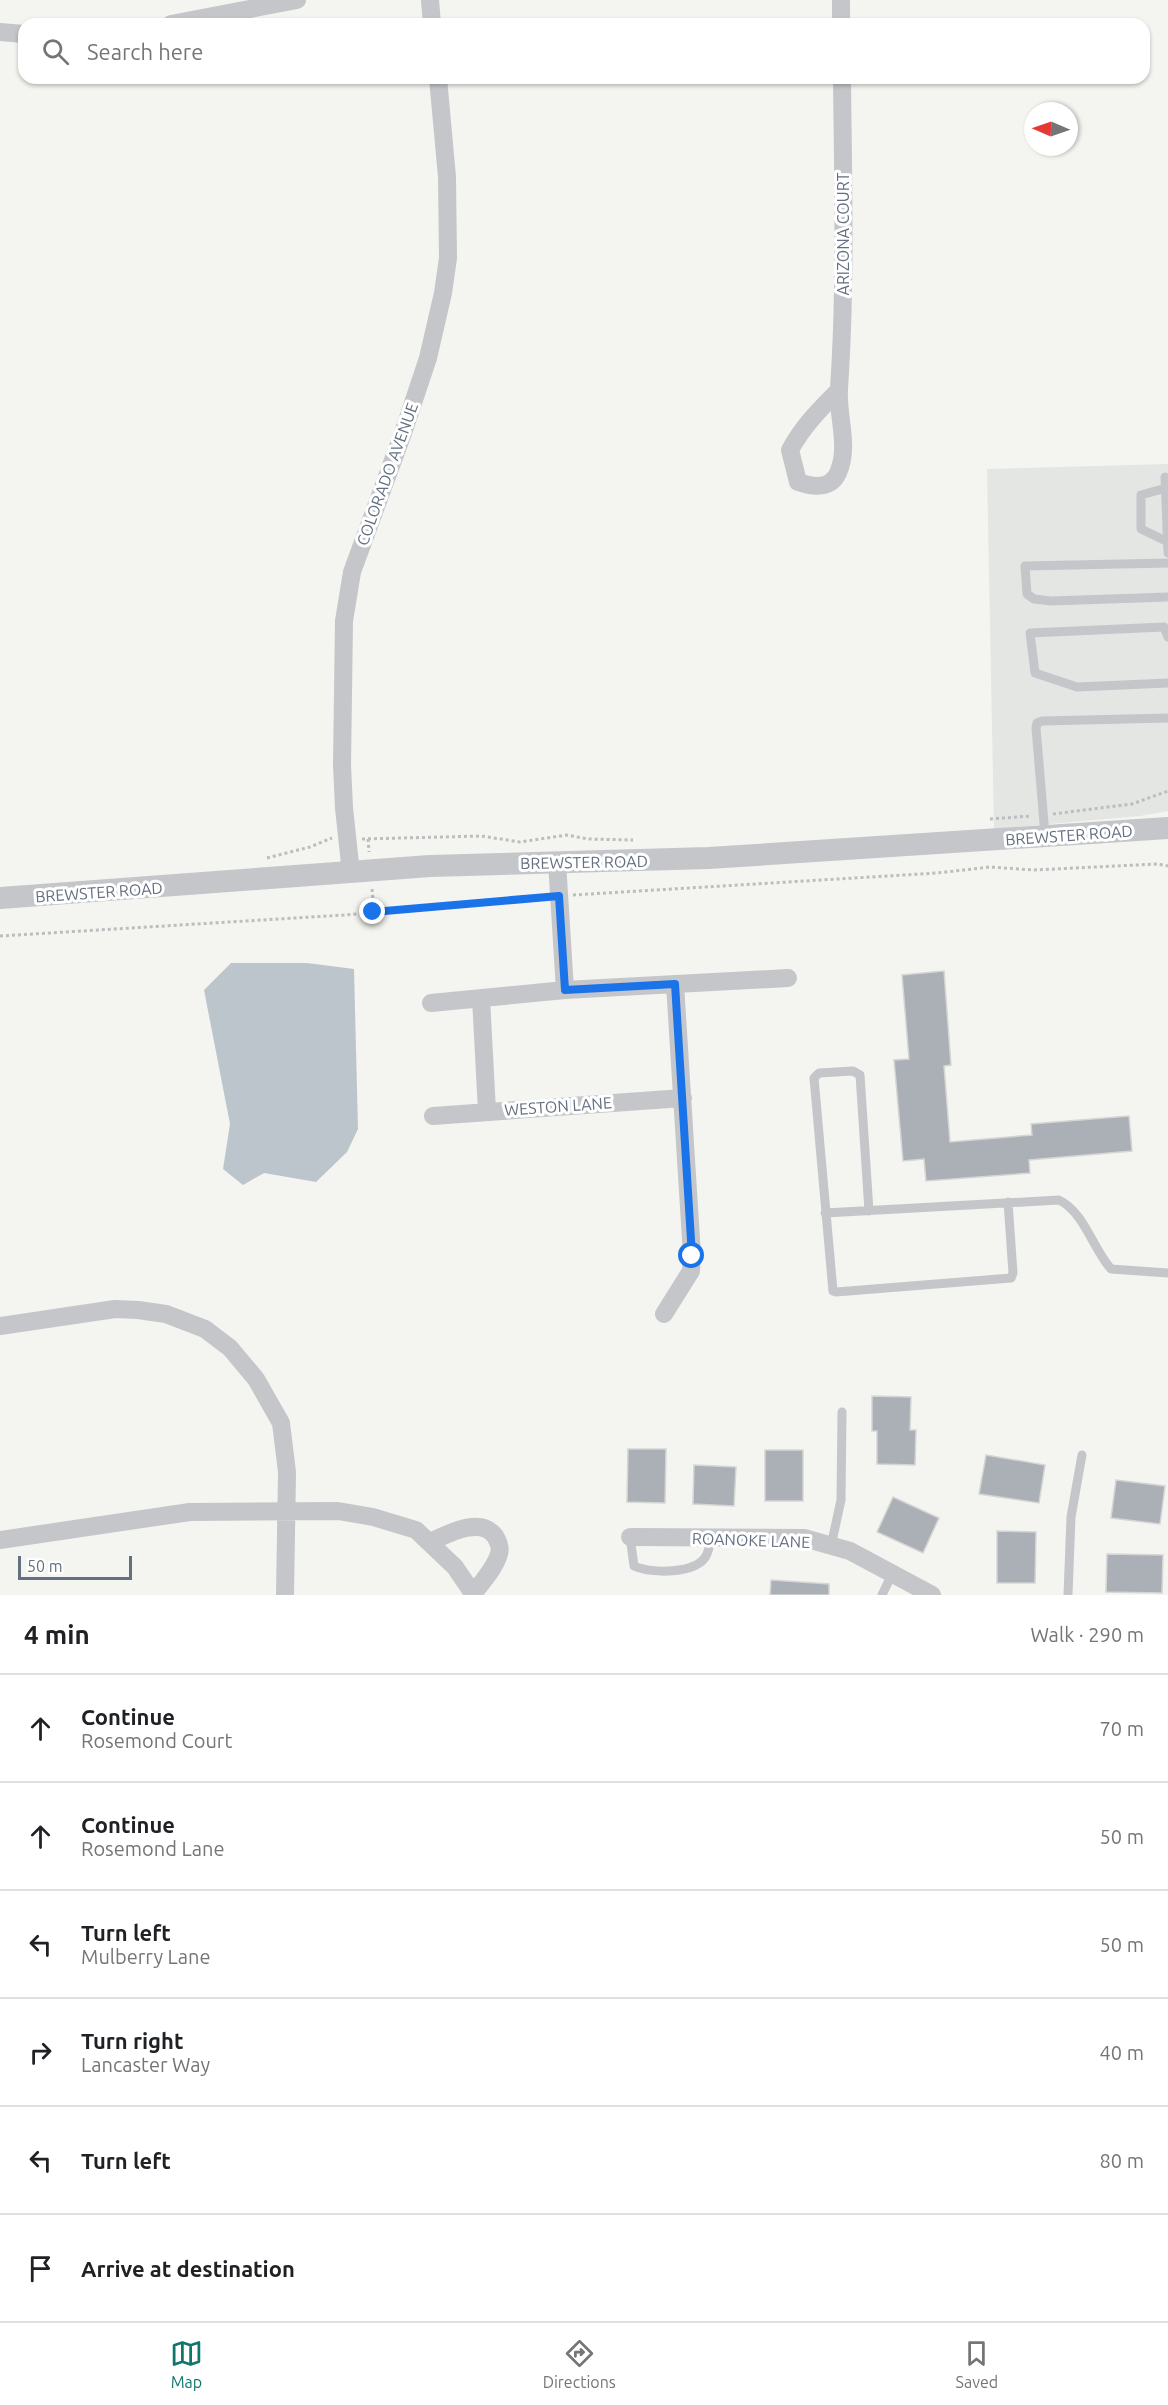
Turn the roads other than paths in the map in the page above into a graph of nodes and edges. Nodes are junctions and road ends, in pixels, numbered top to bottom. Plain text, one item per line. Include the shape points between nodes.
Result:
1 (297, 0) edge
2 (430, 0) edge
3 (841, 0) edge
4 (202, 18) edge
5 (432, 18) edge
6 (841, 18) edge
7 (0, 32) edge
8 (18, 34) edge
9 (439, 84) edge
10 (842, 84) edge
11 (839, 390) junction
12 (1165, 477) dead end
13 (1166, 488) junction
14 (1168, 542) edge
15 (1168, 552) edge
16 (1168, 563) edge
17 (1168, 597) edge
18 (1168, 637) edge
19 (1168, 683) edge
20 (1168, 718) edge
21 (1044, 826) junction
22 (1168, 828) edge
23 (557, 862) junction
24 (351, 873) junction
25 (0, 898) edge
26 (788, 978) dead end
27 (675, 984) junction
28 (565, 990) junction
29 (481, 998) junction
30 (431, 1003) dead end
31 (683, 1098) junction
32 (487, 1111) junction
33 (433, 1116) dead end
34 (1008, 1202) junction
35 (869, 1211) junction
36 (825, 1214) junction
37 (1168, 1273) edge
38 (664, 1314) dead end
39 (0, 1326) edge
40 (842, 1412) dead end
41 (1082, 1455) dead end
42 (286, 1510) junction
43 (630, 1537) joint
44 (711, 1537) junction
45 (0, 1540) edge
46 (430, 1542) junction
47 (831, 1546) junction
48 (892, 1574) junction
49 (473, 1594) edge
50 (285, 1595) edge
51 (882, 1595) edge
52 (932, 1595) edge
53 (1068, 1595) edge

1 - 4 street
2 - 5 street
3 - 6 street
7 - 8 street
9 - 24 street, COLORADO AVENUE via 447,177 448,258 443,293 428,358 352,572 344,621 342,765
10 - 11 street, ARIZONA COURT via 843,331
11 - 11 street, ARIZONA COURT via 815,412 790,450 798,482 813,487 827,485 837,476 844,454
12 - 13 lane
13 - 14 lane
13 - 14 lane via 1141,495 1141,529
14 - 15 lane
16 - 17 lane via 1024,566 1027,594 1034,599 1051,602
18 - 19 lane via 1164,627 1030,633 1035,674 1077,687
20 - 21 lane via 1037,723
21 - 22 street, BREWSTER ROAD
21 - 23 street, BREWSTER ROAD via 709,858
23 - 24 street, BREWSTER ROAD
23 - 28 street
24 - 25 street, BREWSTER ROAD
26 - 27 street
27 - 28 street
27 - 31 street
28 - 29 street
29 - 30 street
29 - 32 street
31 - 32 street, WESTON LANE
31 - 38 street via 691,1271
32 - 33 street, WESTON LANE
34 - 35 lane
34 - 36 lane via 1011,1278 836,1292 831,1286
34 - 37 lane via 1059,1200 1081,1223 1111,1269
35 - 36 lane
35 - 36 lane via 860,1075 854,1071 819,1073 814,1078
39 - 42 street via 126,1310 166,1314 205,1329 230,1348 256,1379 281,1423 287,1472
40 - 47 lane via 841,1500
41 - 53 lane via 1071,1517
42 - 45 street via 190,1512
42 - 46 street via 338,1511 373,1517 416,1530
42 - 50 street
43 - 44 street, ROANOKE LANE
43 - 44 lane via 634,1566 642,1570 693,1568 707,1555
44 - 47 street, ROANOKE LANE via 804,1538
46 - 49 street via 455,1567
46 - 49 street via 477,1526 495,1536 499,1554
47 - 48 street, ROANOKE LANE via 850,1551
48 - 51 lane
48 - 52 street, ROANOKE LANE

